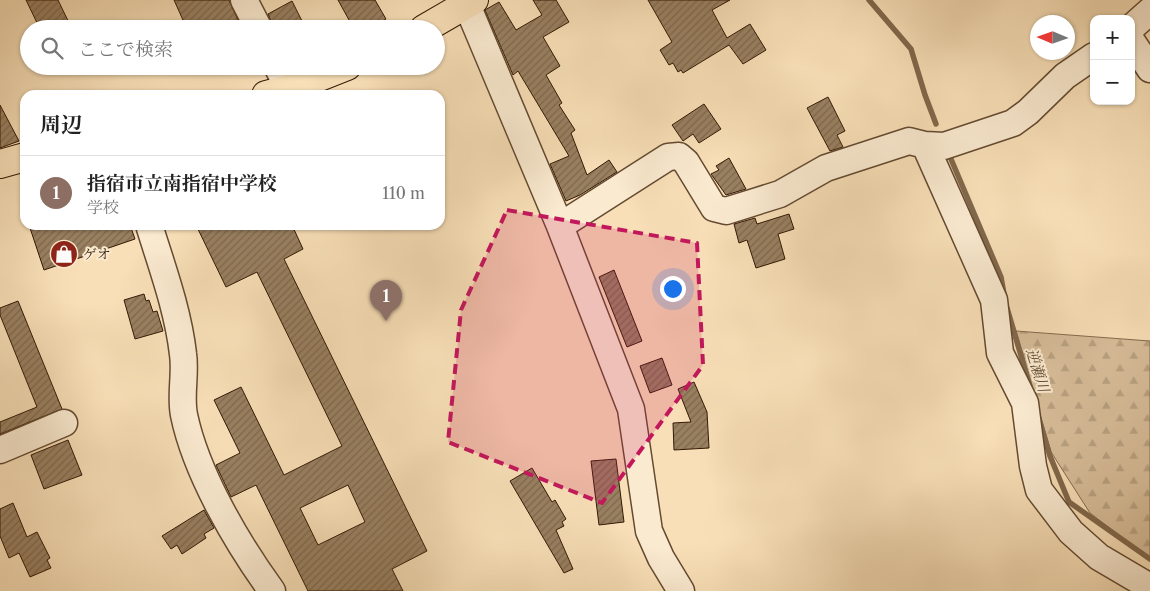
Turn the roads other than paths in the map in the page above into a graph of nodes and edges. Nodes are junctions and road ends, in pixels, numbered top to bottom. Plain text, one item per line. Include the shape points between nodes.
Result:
1 (244, 0) edge
2 (470, 2) edge
3 (1150, 12) edge
4 (254, 20) edge
5 (439, 20) edge
6 (1135, 25) edge
7 (1135, 46) edge
8 (1090, 59) edge
9 (1150, 70) edge
10 (310, 75) edge
11 (277, 83) edge
12 (926, 145) junction
13 (20, 158) edge
14 (0, 164) edge
15 (560, 226) junction
16 (150, 230) edge
17 (64, 423) dead end
18 (0, 450) edge
19 (1150, 588) edge
20 (272, 591) edge
21 (681, 591) edge

1 - 4 street
2 - 5 highway
2 - 15 street
3 - 6 street
7 - 9 street
8 - 12 street via 1065,76 1013,123 944,146
10 - 11 highway
12 - 15 street via 909,141 852,158 826,168 780,194 726,211 714,208 686,162 679,156 668,157
12 - 19 street via 994,300 1000,353 1025,403 1039,490 1071,532 1099,557
13 - 14 highway
15 - 21 street via 632,409 650,530 661,558
16 - 20 street via 180,331 187,423 212,491 248,558
17 - 18 street

